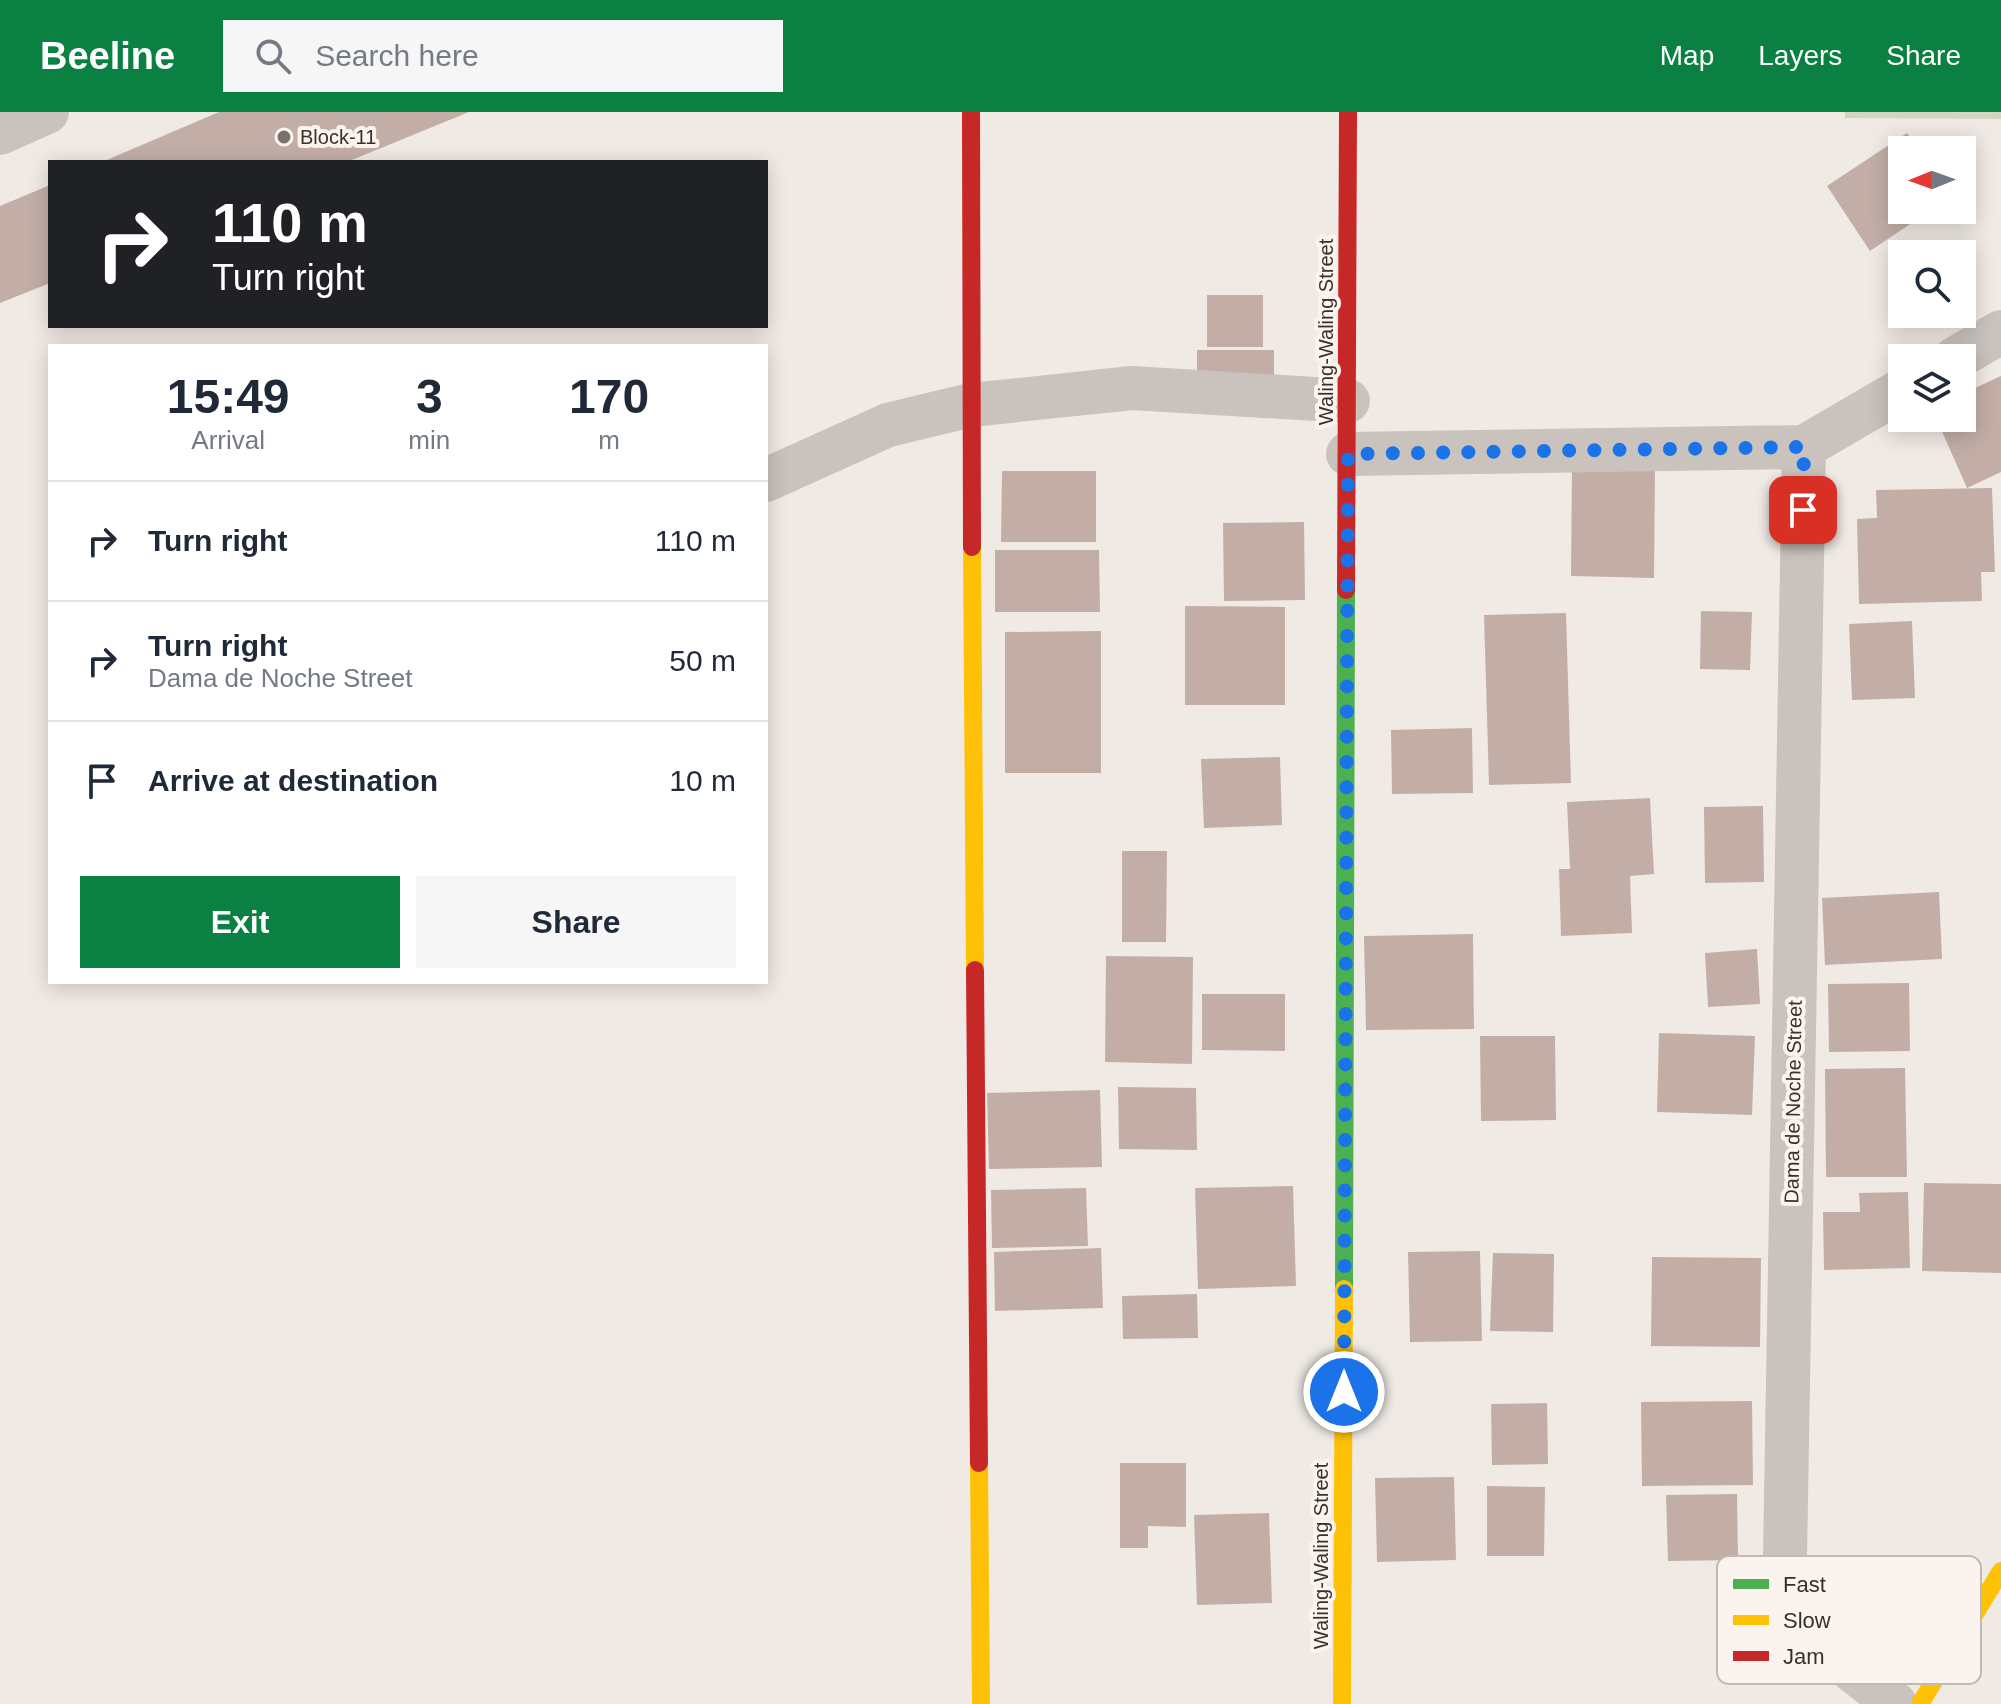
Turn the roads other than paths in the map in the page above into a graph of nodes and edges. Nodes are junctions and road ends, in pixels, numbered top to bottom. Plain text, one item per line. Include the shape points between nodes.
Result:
1 (47, 112) edge
2 (971, 112) edge
3 (1348, 112) edge
4 (0, 133) edge
5 (2001, 332) edge
6 (1976, 346) edge
7 (1888, 398) edge
8 (1348, 401) junction
9 (971, 405) junction
10 (1804, 447) junction
11 (1348, 454) junction
12 (768, 479) edge
13 (1785, 1556) edge
14 (2001, 1571) edge
15 (1981, 1604) edge
16 (1870, 1684) edge
17 (1932, 1684) edge
18 (981, 1704) edge
19 (1342, 1704) edge
20 (1895, 1704) edge
21 (1920, 1704) edge

1 - 4 street
2 - 9 street
3 - 8 street, Waling-Waling Street
5 - 6 street
7 - 10 street
8 - 9 street via 1132,388
8 - 11 street, Waling-Waling Street
9 - 12 street via 888,425
9 - 18 street
10 - 11 street
10 - 13 street, Dama de Noche Street
11 - 19 street, Waling-Waling Street
14 - 15 street
16 - 20 street, Dama de Noche Street
17 - 21 street

